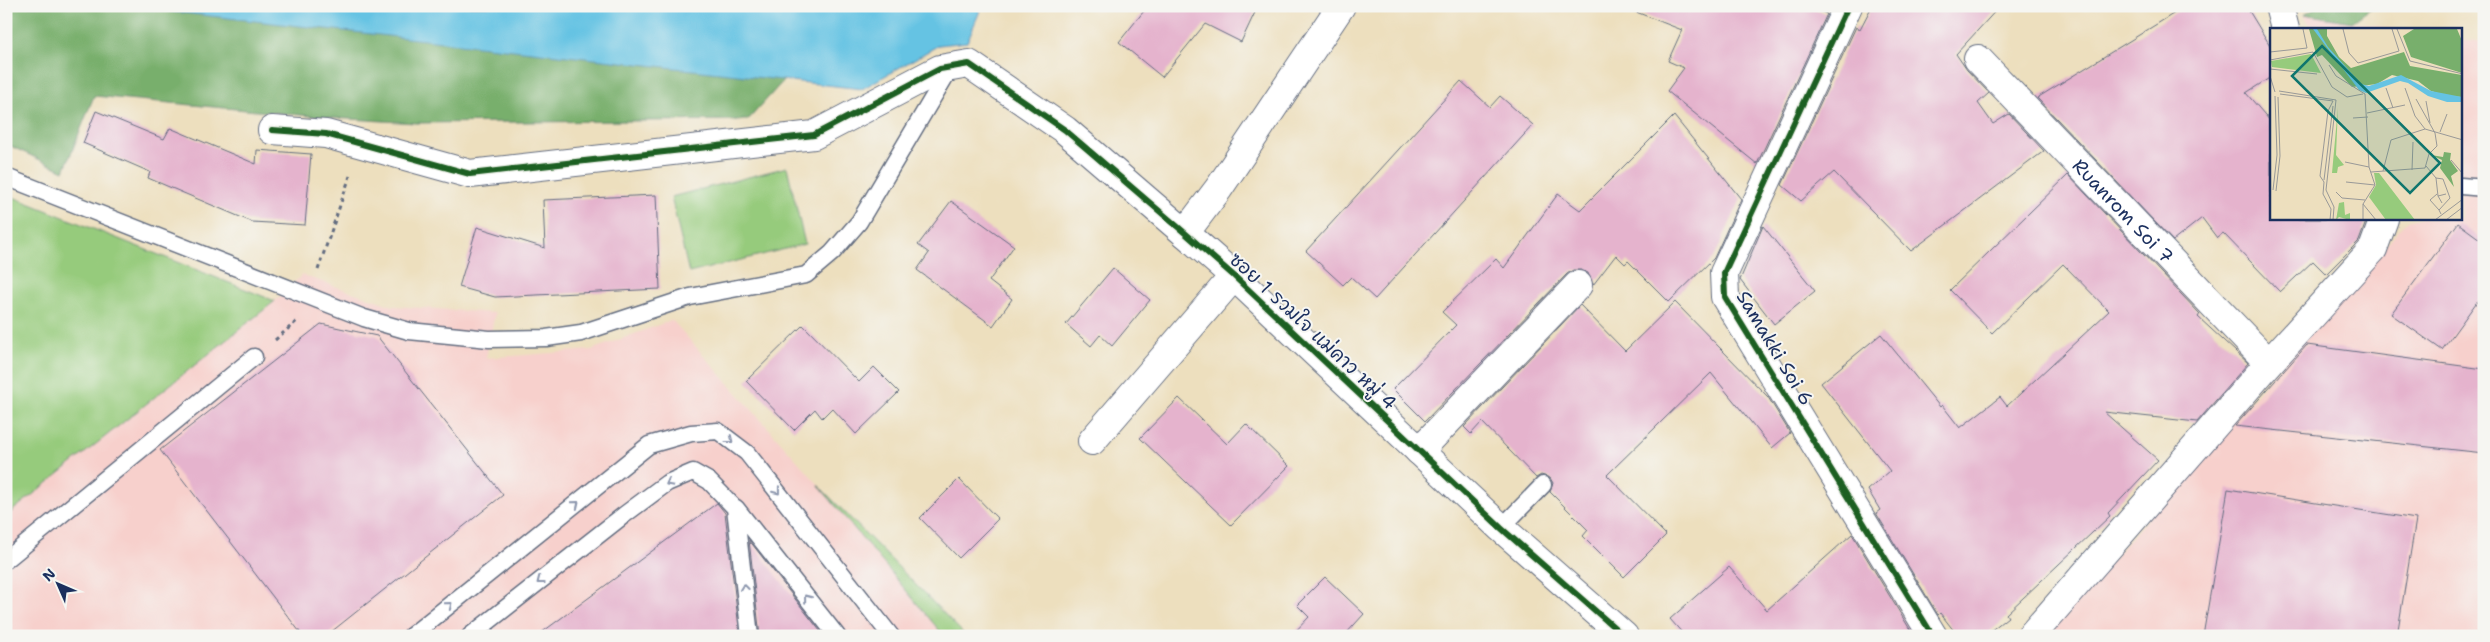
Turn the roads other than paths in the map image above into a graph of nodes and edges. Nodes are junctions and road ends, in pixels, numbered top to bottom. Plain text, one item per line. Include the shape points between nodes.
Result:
1 (1341, 6) edge
2 (1848, 6) edge
3 (2279, 6) edge
4 (2285, 28) edge
5 (1978, 59) dead end
6 (960, 66) junction
7 (272, 130) dead end
8 (6, 177) edge
9 (2462, 186) edge
10 (2484, 188) edge
11 (2384, 220) edge
12 (1185, 234) junction
13 (1234, 276) junction
14 (1578, 285) dead end
15 (254, 357) dead end
16 (2269, 363) junction
17 (1092, 441) dead end
18 (1419, 451) junction
19 (1543, 485) dead end
20 (735, 508) junction
21 (1501, 528) junction
22 (6, 560) edge
23 (411, 636) edge
24 (470, 636) edge
25 (750, 636) edge
26 (837, 636) edge
27 (891, 636) edge
28 (1624, 636) edge
29 (1933, 636) edge
30 (2031, 636) edge

1 - 12 street
2 - 29 street, Samakki Soi 6 via 1724,273 1725,297
3 - 4 street
5 - 16 street, Ruanrom Soi 7
6 - 7 street via 940,69 814,135 470,174 326,134
6 - 8 lane via 859,222 832,253 806,275 690,297 581,333 546,338 490,339 409,331 364,318
6 - 12 street, ซอย 1 รวมใจ แม่คาว หมู่ 4 via 1065,130
9 - 10 lane
11 - 16 street via 2373,249
12 - 13 street, ซอย 1 รวมใจ แม่คาว หมู่ 4
13 - 17 street
13 - 18 street, ซอย 1 รวมใจ แม่คาว หมู่ 4
14 - 18 street
15 - 22 lane
16 - 30 street
18 - 21 street, ซอย 1 รวมใจ แม่คาว หมู่ 4
19 - 21 lane
20 -> 24 lane via 709,480 693,472 667,483
25 -> 20 lane
26 -> 20 lane
21 - 28 street, ซอย 1 รวมใจ แม่คาว หมู่ 4
23 -> 27 lane via 649,445 691,433 718,431 746,453

